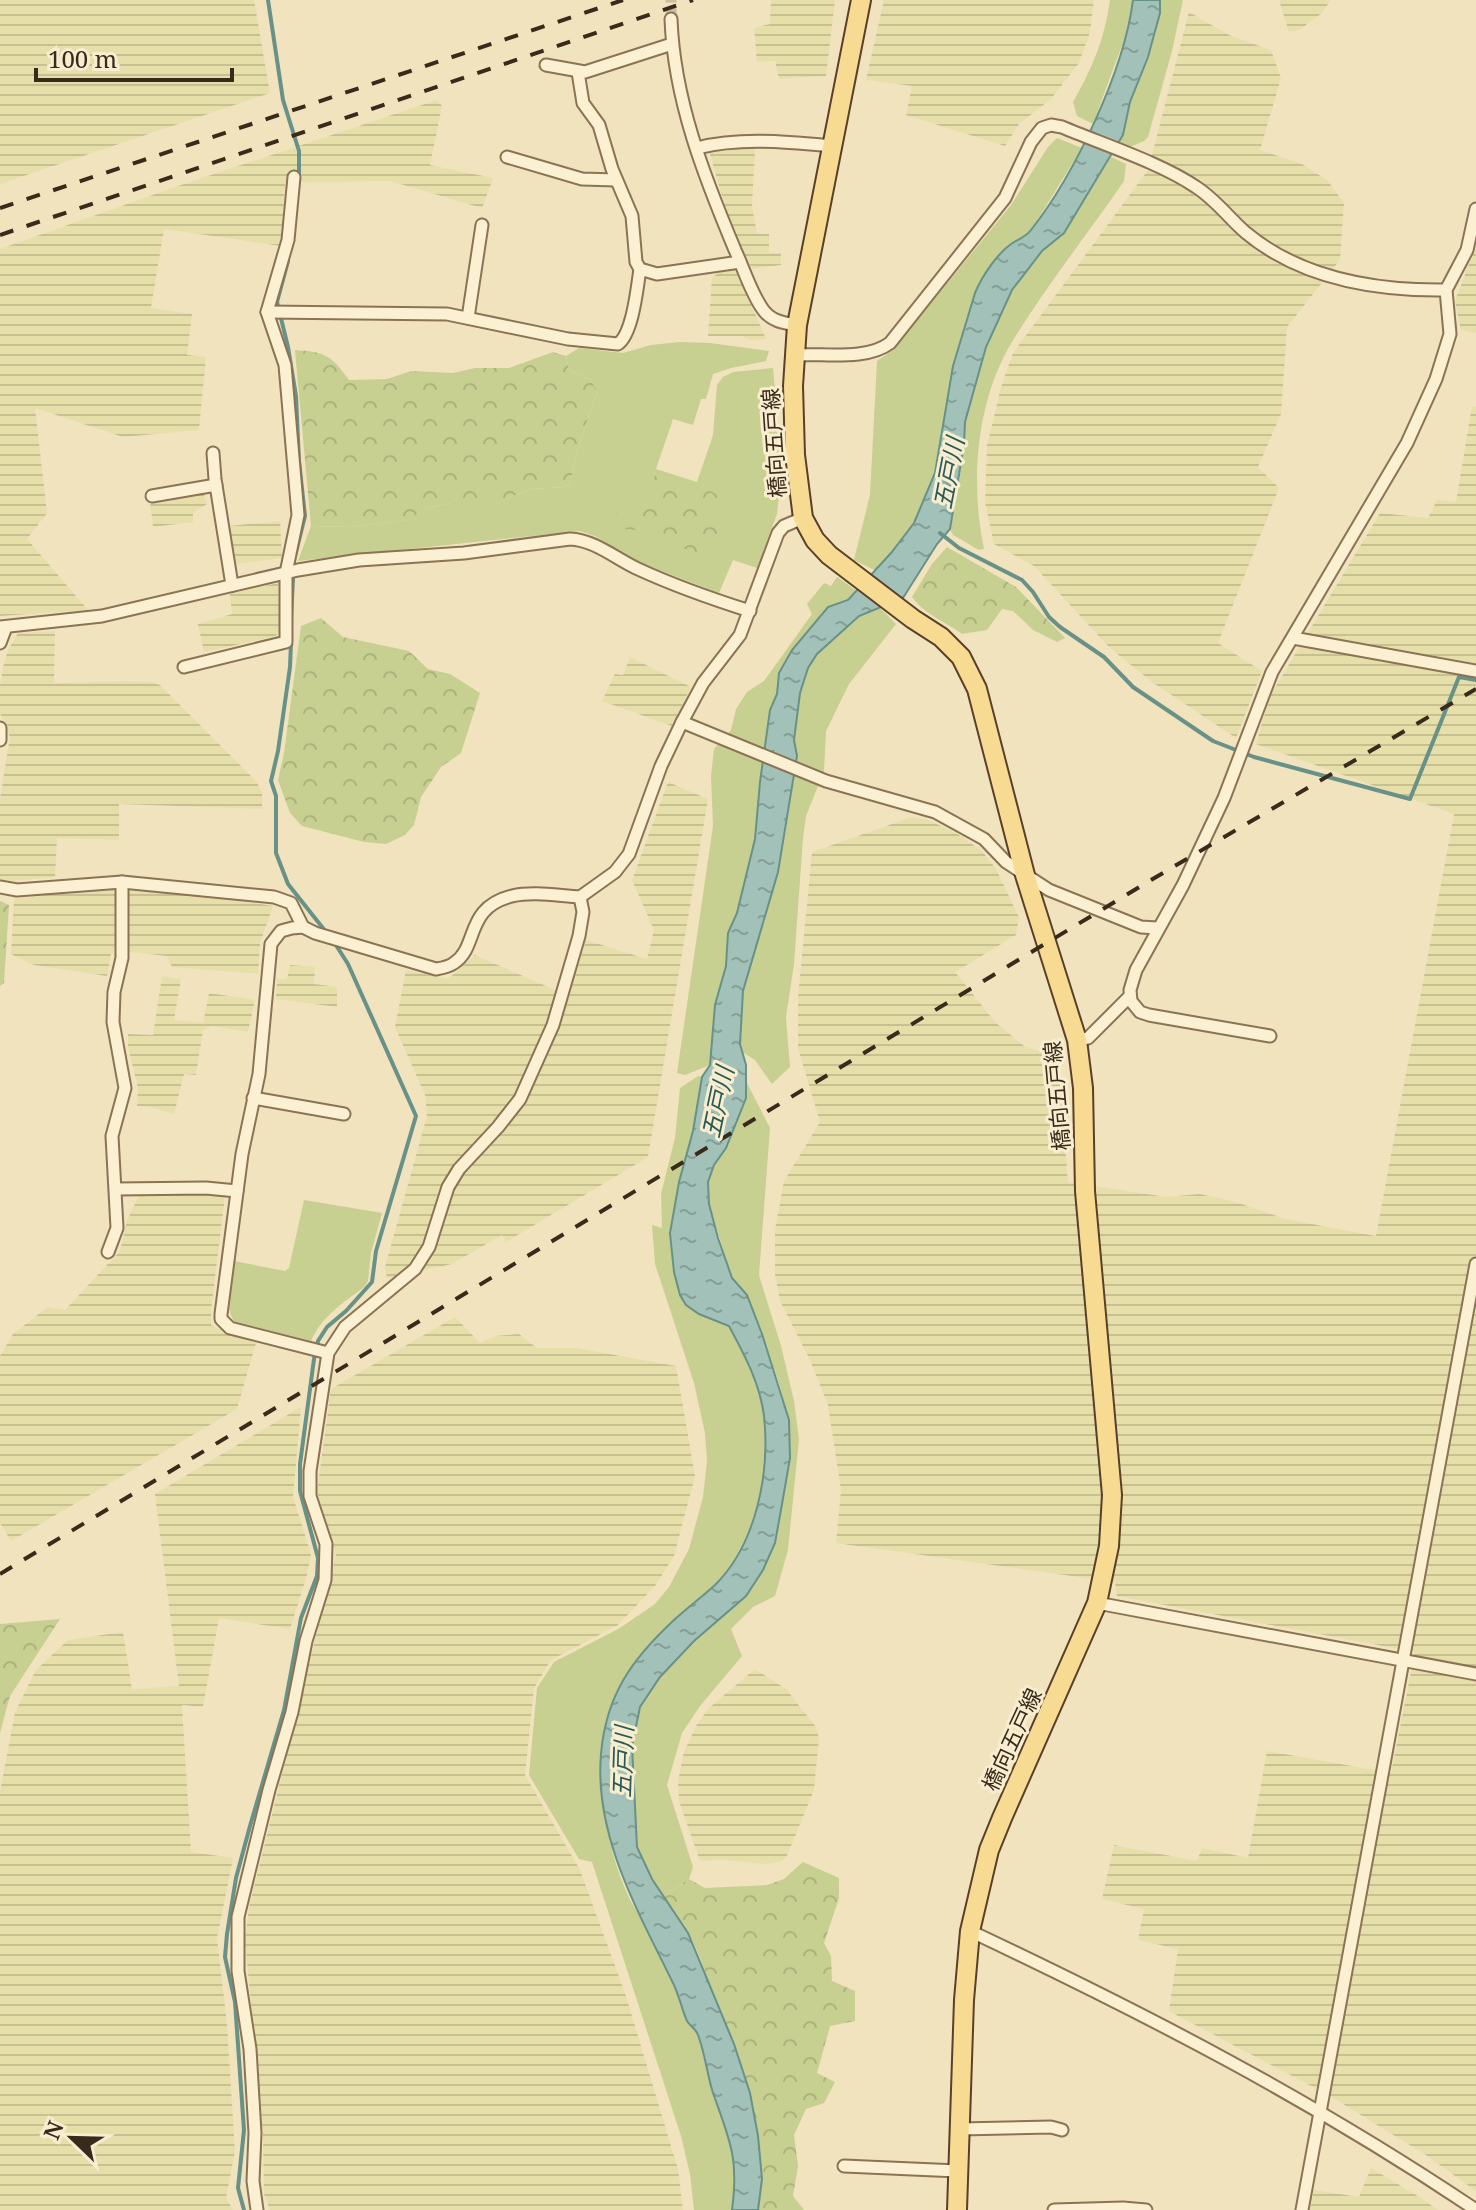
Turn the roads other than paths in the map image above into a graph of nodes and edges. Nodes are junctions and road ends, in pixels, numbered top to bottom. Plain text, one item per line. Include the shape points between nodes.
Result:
1 (861, 0) edge
2 (671, 19) tunnel mouth
3 (672, 44) junction
4 (546, 65) dead end
5 (578, 72) junction
6 (832, 146) junction
7 (697, 148) junction
8 (507, 157) dead end
9 (294, 177) dead end
10 (616, 180) junction
11 (1476, 209) edge
12 (482, 225) dead end
13 (740, 262) junction
14 (640, 269) junction
15 (1446, 290) junction
16 (267, 312) junction
17 (468, 318) junction
18 (797, 325) junction
19 (795, 355) junction
20 (213, 453) dead end
21 (216, 485) junction
22 (152, 496) dead end
23 (803, 518) junction
24 (286, 573) junction
25 (232, 585) junction
26 (750, 611) junction
27 (3, 627) edge
28 (1293, 638) junction
29 (0, 643) edge
30 (184, 667) dead end
31 (1476, 671) edge
32 (682, 722) junction
33 (0, 728) edge
34 (0, 740) edge
35 (1025, 875) junction
36 (122, 882) junction
37 (0, 887) edge
38 (580, 897) junction
39 (303, 927) junction
40 (1157, 928) junction
41 (1130, 996) junction
42 (1270, 1036) dead end
43 (1077, 1040) junction
44 (253, 1098) junction
45 (344, 1114) dead end
46 (116, 1189) junction
47 (237, 1191) junction
48 (108, 1252) dead end
49 (1476, 1264) edge
50 (328, 1353) junction
51 (1097, 1603) junction
52 (1403, 1660) junction
53 (1476, 1674) edge
54 (970, 1931) junction
55 (1319, 2110) junction
56 (960, 2129) junction
57 (1062, 2130) dead end
58 (844, 2166) dead end
59 (958, 2171) junction
60 (257, 2210) edge
61 (957, 2210) edge
62 (1054, 2210) edge
63 (1146, 2210) edge
64 (1302, 2210) edge
65 (1476, 2210) edge

1 - 6 main road, 橋向五戸線
2 - 3 street
3 - 5 street
3 - 7 street
4 - 5 street
5 - 10 street via 583,103 599,125
6 - 7 street via 784,142
6 - 18 main road, 橋向五戸線
7 - 13 street
8 - 10 street via 582,179
9 - 16 street via 288,240
10 - 14 street via 632,216
11 - 15 street via 1467,250
12 - 17 street
13 - 14 street via 657,274
13 - 18 street via 765,311 776,321
14 - 17 street via 628,329 618,344
15 - 19 street via 1354,284 1310,269 1244,231 1195,186 1051,125 1036,135 1005,198 890,343 868,353
15 - 28 street via 1450,334 1436,379 1407,443
16 - 17 street via 412,312
16 - 24 street via 290,399 298,515
18 - 19 main road, 橋向五戸線
19 - 23 main road, 橋向五戸線 via 795,455
20 - 21 street
21 - 22 street
21 - 25 street
23 - 26 street via 778,533
23 - 35 main road, 橋向五戸線 via 815,540 841,565 961,657 977,689
24 - 25 street
24 - 26 street via 359,560 584,540 684,590
24 - 30 street via 286,642
25 - 27 street via 102,616
26 - 32 street via 740,635 703,683
27 - 29 street
28 - 31 street
28 - 40 street via 1272,672 1224,798
32 - 35 street via 826,781 935,812 984,839
32 - 38 street via 629,854 615,872
33 - 34 street
35 - 40 street via 1141,927
35 - 43 main road, 橋向五戸線
36 - 37 street
36 - 39 street via 274,897 291,903
36 - 46 street via 122,958 113,1022 125,1088 112,1136
38 - 39 street via 537,894 492,904 475,923 461,957 436,969
38 - 50 street via 579,936 553,1025 520,1099 459,1169 415,1269 345,1327
39 - 44 street via 281,931 271,944
40 - 41 street via 1136,970
41 - 42 street via 1140,1012 1149,1015
41 - 43 street via 1088,1038
43 - 51 main road, 橋向五戸線 via 1091,1282 1112,1495 1109,1546
44 - 45 street
44 - 47 street
46 - 47 street
46 - 48 street via 117,1228
47 - 50 street via 221,1319 230,1328
49 - 52 street
50 - 60 street via 310,1471 310,1496 326,1544 325,1580 238,1917
51 - 52 street
51 - 54 main road, 橋向五戸線 via 989,1850
52 - 53 street
52 - 55 street
54 - 55 street via 1105,1994
54 - 56 main road, 橋向五戸線
55 - 64 street
55 - 65 street
56 - 57 street
56 - 59 main road, 橋向五戸線
58 - 59 street
59 - 61 main road, 橋向五戸線
62 - 63 street

